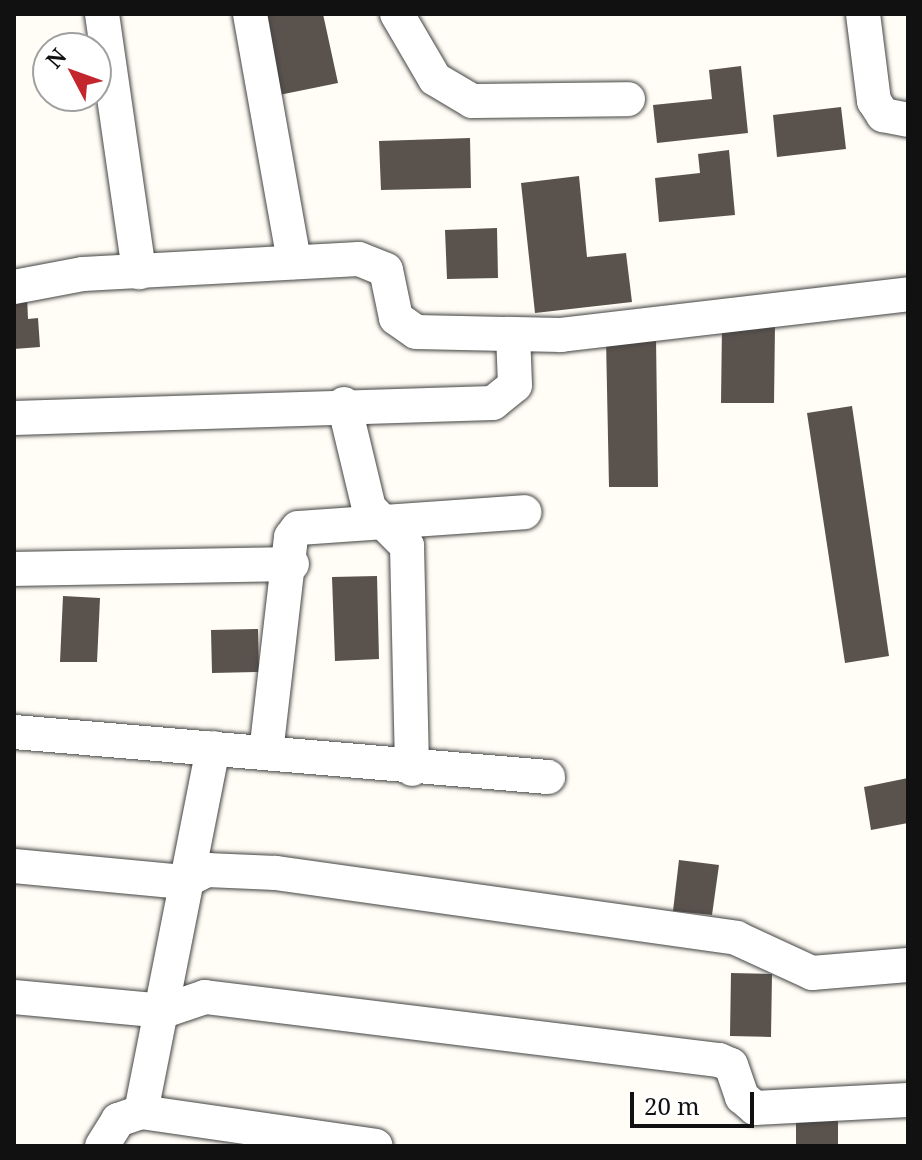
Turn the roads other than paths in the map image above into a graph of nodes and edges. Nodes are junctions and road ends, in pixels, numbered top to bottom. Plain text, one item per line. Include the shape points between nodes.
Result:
1 (102, 14) edge
2 (250, 14) edge
3 (397, 14) edge
4 (863, 14) edge
5 (628, 99) dead end
6 (908, 120) edge
7 (294, 262) junction
8 (139, 272) junction
9 (14, 287) edge
10 (908, 294) edge
11 (513, 334) junction
12 (344, 404) junction
13 (14, 418) edge
14 (524, 512) dead end
15 (380, 517) junction
16 (292, 564) junction
17 (14, 569) edge
18 (14, 732) edge
19 (213, 748) junction
20 (266, 753) junction
21 (412, 769) junction
22 (548, 777) dead end
23 (14, 866) edge
24 (183, 882) junction
25 (908, 965) edge
26 (14, 997) edge
27 (164, 1011) junction
28 (908, 1100) edge
29 (141, 1112) junction
30 (358, 1145) edge
31 (102, 1146) edge

1 - 8 street
2 - 7 street
3 - 5 street via 435,79 472,101
4 - 6 street via 874,101 883,115
7 - 8 street
7 - 11 street via 371,260 386,270 396,318 416,332
8 - 9 street
10 - 11 street via 561,335
11 - 12 street via 515,385 506,398
12 - 13 street
12 - 15 street via 363,492
14 - 15 street
15 - 16 street via 298,528
15 - 21 street via 407,546
16 - 17 street
16 - 20 street
18 - 19 street
19 - 20 street
19 - 24 street
20 - 21 street
21 - 22 street
23 - 24 street
24 - 25 street via 207,870 276,873 736,938 812,973
24 - 27 street
26 - 27 street
27 - 28 street via 205,997 719,1060 731,1065 742,1097 755,1108
27 - 29 street
29 - 30 street
29 - 31 street via 118,1120

